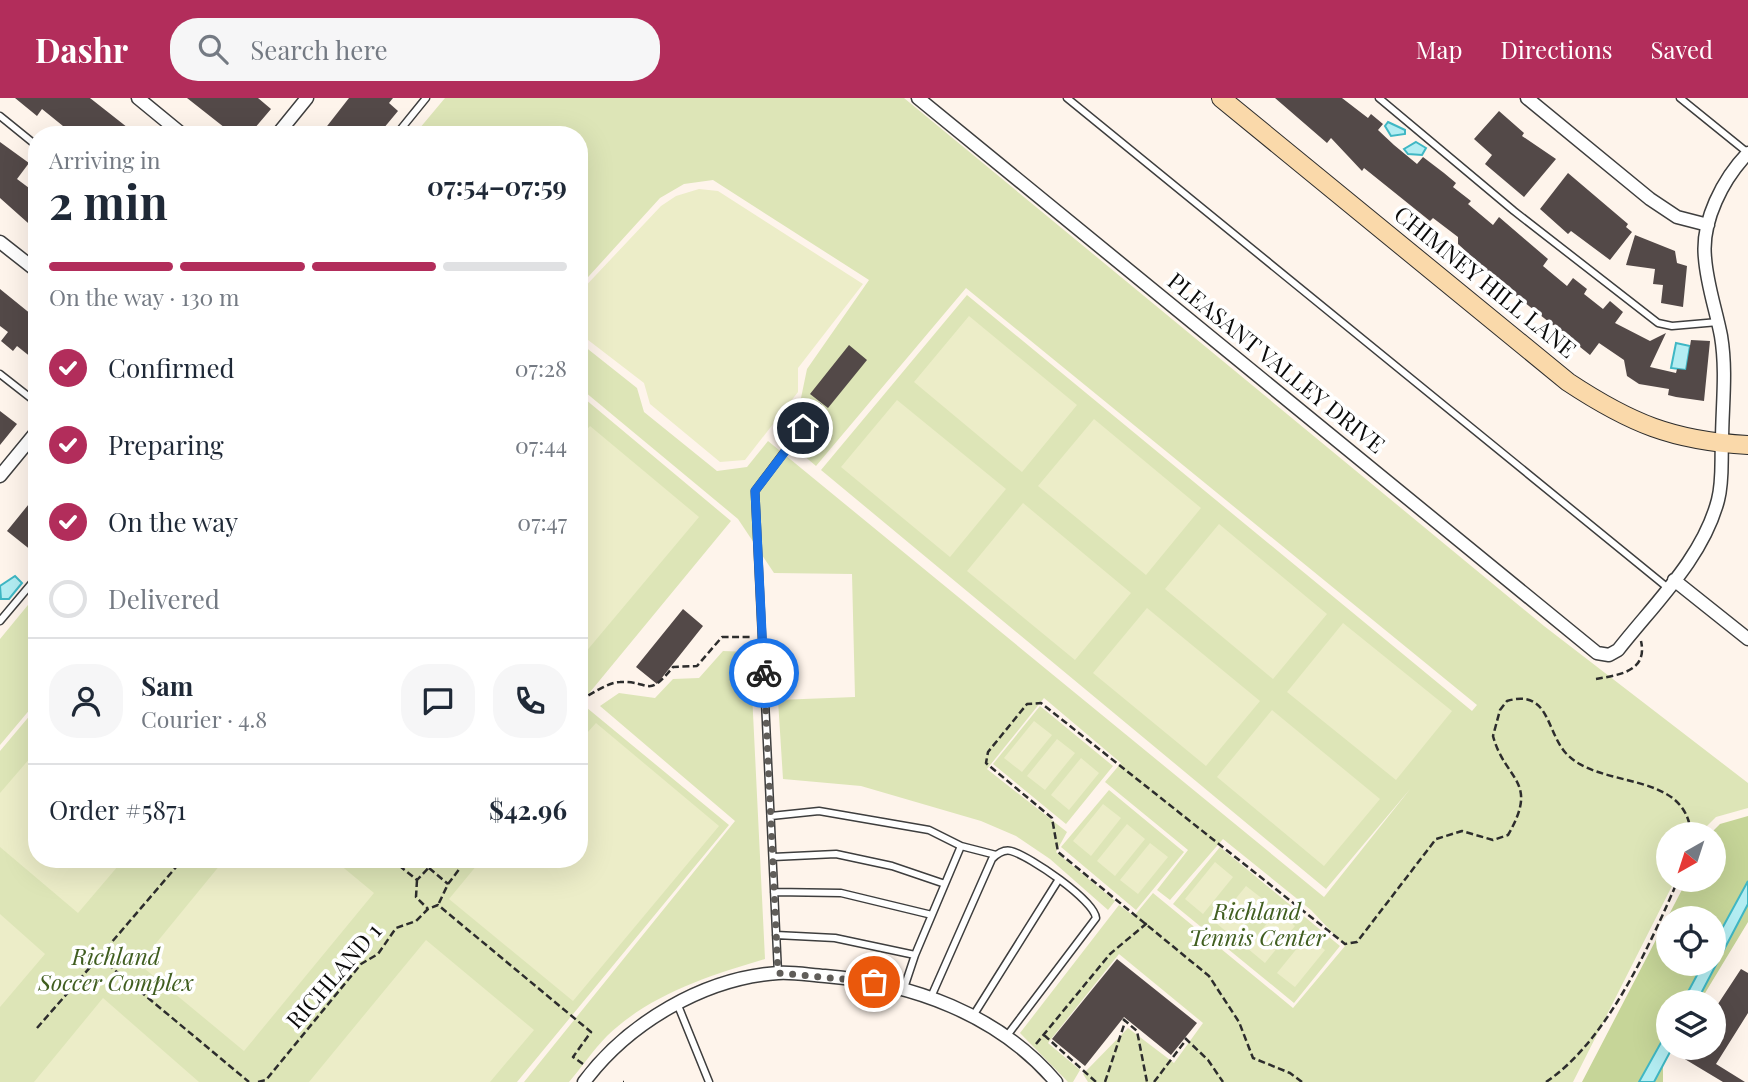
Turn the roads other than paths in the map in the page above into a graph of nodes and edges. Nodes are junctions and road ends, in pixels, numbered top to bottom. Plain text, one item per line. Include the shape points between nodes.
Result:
1 (138, 98) edge
2 (426, 98) edge
3 (918, 98) edge
4 (1067, 98) edge
5 (1221, 98) edge
6 (1379, 98) edge
7 (1527, 98) edge
8 (1680, 98) edge
9 (302, 100) edge
10 (0, 116) edge
11 (172, 126) edge
12 (283, 126) edge
13 (403, 126) edge
14 (28, 139) edge
15 (1748, 153) edge
16 (1708, 225) junction
17 (0, 242) edge
18 (28, 264) edge
19 (1718, 322) junction
20 (0, 374) edge
21 (28, 396) edge
22 (818, 408) dead end
23 (28, 443) edge
24 (1721, 443) junction
25 (1748, 444) edge
26 (0, 476) edge
27 (1671, 584) junction
28 (28, 588) edge
29 (0, 621) edge
30 (1748, 639) edge
31 (771, 816) junction
32 (961, 846) junction
33 (996, 855) junction
34 (773, 857) junction
35 (1059, 879) junction
36 (945, 884) junction
37 (774, 892) junction
38 (932, 915) junction
39 (776, 935) junction
40 (915, 955) junction
41 (778, 973) junction
42 (904, 988) junction
43 (931, 997) junction
44 (677, 1003) junction
45 (973, 1016) junction
46 (1006, 1037) junction
47 (584, 1082) edge
48 (709, 1082) edge
49 (1056, 1082) edge

1 - 11 street
2 - 13 lane
3 - 27 street, PLEASANT VALLEY DRIVE via 1597,653 1609,655 1618,650
4 - 27 lane
5 - 24 street, CHIMNEY HILL LANE via 1568,382 1640,423 1688,439
6 - 19 lane via 1658,323
7 - 16 street via 1650,199 1677,217
8 - 15 lane
9 - 12 street
10 - 14 lane
15 - 16 street via 1732,170
16 - 19 street via 1704,255
17 - 18 street
19 - 24 street via 1725,377
20 - 21 lane
22 - 31 lane via 755,491
23 - 26 street
24 - 25 street, CHIMNEY HILL LANE
24 - 27 street via 1722,476 1709,525
27 - 30 street
28 - 29 lane
31 - 32 lane via 819,811 929,830
31 - 34 lane
32 - 33 lane
32 - 36 lane
33 - 35 lane via 1011,851
33 - 43 lane
34 - 36 lane via 836,854
34 - 37 lane
35 - 45 lane
35 - 46 lane via 1092,906 1095,922
36 - 38 lane
37 - 38 lane via 841,893
37 - 39 lane
38 - 40 lane
39 - 40 lane via 835,937
39 - 41 lane
40 - 42 lane
41 - 42 street
41 - 44 street via 709,989
42 - 43 street
43 - 45 street
44 - 47 street via 611,1051
44 - 48 lane
45 - 46 street
46 - 49 street

